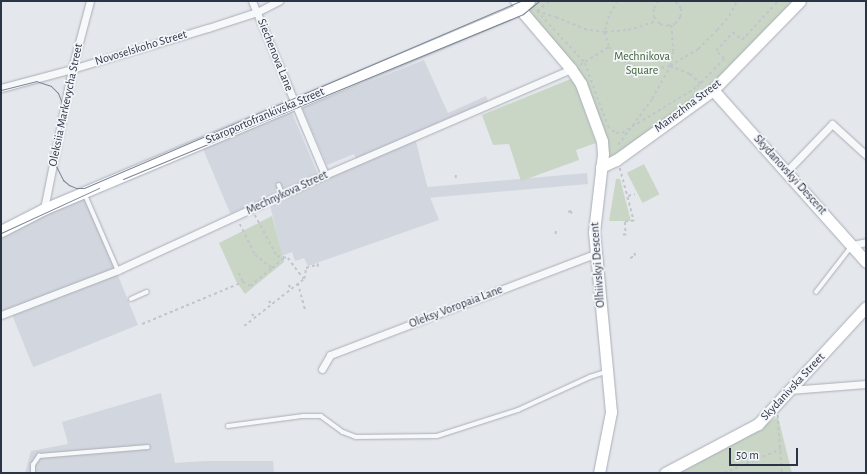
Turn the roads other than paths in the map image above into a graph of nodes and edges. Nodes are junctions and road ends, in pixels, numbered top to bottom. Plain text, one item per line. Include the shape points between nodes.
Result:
1 (90, 1) edge
2 (252, 1) edge
3 (279, 1) edge
4 (530, 1) edge
5 (800, 1) edge
6 (517, 5) edge
7 (257, 12) junction
8 (72, 69) junction
9 (572, 69) junction
10 (1, 88) edge
11 (713, 90) junction
12 (295, 103) junction
13 (866, 155) edge
14 (602, 168) junction
15 (787, 172) junction
16 (325, 175) junction
17 (279, 185) dead end
18 (84, 192) junction
19 (283, 195) junction
20 (44, 209) junction
21 (1, 231) edge
22 (866, 242) edge
23 (853, 245) junction
24 (597, 253) junction
25 (866, 262) edge
26 (118, 270) junction
27 (147, 292) dead end
28 (816, 292) dead end
29 (131, 299) dead end
30 (866, 307) edge
31 (1, 315) edge
32 (322, 369) dead end
33 (606, 371) junction
34 (866, 384) edge
35 (790, 390) junction
36 (228, 426) dead end
37 (148, 447) dead end
38 (33, 473) edge
39 (599, 473) edge
40 (665, 473) edge

1 - 8 street, Oleksiia Markevycha Street
2 - 7 street, Siechenova Lane
3 - 7 street, Novoselskoho Street
4 - 6 street, Staroportofrankivska Street
5 - 11 street, Manezhna Street
6 - 9 street, Olhiivskyi Descent
6 - 12 street, Staroportofrankivska Street
7 - 8 street, Novoselskoho Street
7 - 12 street, Siechenova Lane
8 - 10 street, Novoselskoho Street
8 - 20 street, Oleksiia Markevycha Street
9 - 14 street, Olhiivskyi Descent via 581,84 598,128 603,148
9 - 16 street, Mechnykova Street
11 - 14 street, Manezhna Street
11 - 15 street, Skydanovskyi Descent
12 - 16 street, Siechenova Lane
12 - 18 street, Staroportofrankivska Street
13 - 15 street via 832,124
14 - 24 street, Olhiivskyi Descent via 594,232
15 - 23 street, Skydanovskyi Descent
16 - 19 street, Mechnykova Street
17 - 19 lane
18 - 20 street, Staroportofrankivska Street
18 - 26 lane
19 - 26 street, Mechnykova Street
20 - 21 street, Staroportofrankivska Street
22 - 23 street
23 - 25 street, Skydanovskyi Descent
23 - 28 lane
24 - 32 street, Oleksy Voropaia Lane via 330,355
24 - 33 street, Olhiivskyi Descent
26 - 31 street, Mechnykova Street
27 - 29 lane
30 - 35 street, Skydanivska Street
33 - 36 lane via 518,410 436,436 356,437 342,432 321,416
33 - 39 street, Olhiivskyi Descent via 611,412
34 - 35 street
35 - 40 street, Skydanivska Street via 758,424
37 - 38 lane via 39,456 33,465

